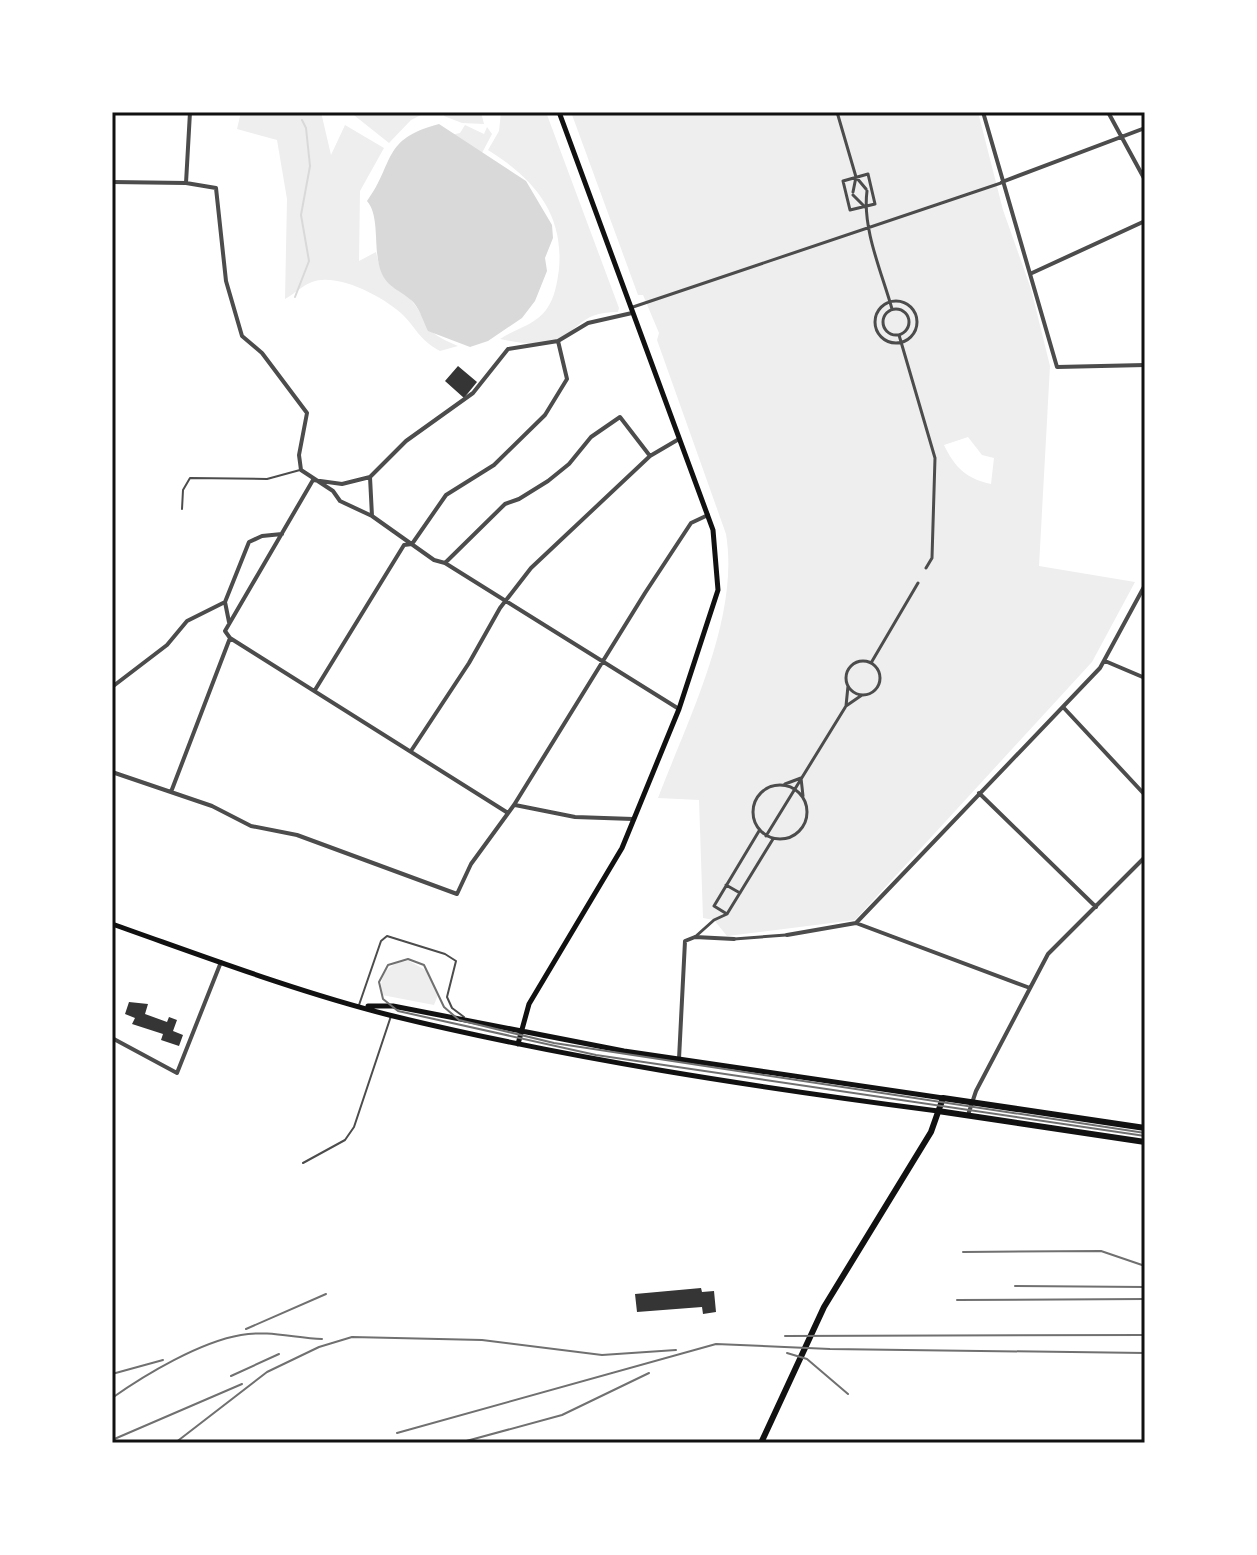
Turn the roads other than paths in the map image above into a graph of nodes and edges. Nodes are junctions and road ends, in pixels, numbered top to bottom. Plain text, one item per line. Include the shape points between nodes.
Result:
1 (190, 112) edge
2 (559, 112) edge
3 (837, 112) edge
4 (983, 112) edge
5 (1108, 112) edge
6 (1145, 128) edge
7 (1120, 138) junction
8 (856, 177) junction
9 (1145, 180) edge
10 (112, 182) edge
11 (1002, 182) junction
12 (186, 183) junction
13 (865, 207) junction
14 (1145, 221) edge
15 (869, 227) junction
16 (1032, 273) junction
17 (890, 301) junction
18 (634, 309) junction
19 (892, 309) junction
20 (916, 316) junction
21 (908, 318) junction
22 (883, 325) junction
23 (875, 327) junction
24 (899, 335) junction
25 (558, 341) junction
26 (901, 342) junction
27 (1145, 365) edge
28 (681, 438) junction
29 (650, 456) junction
30 (301, 470) junction
31 (370, 477) junction
32 (313, 480) junction
33 (182, 509) dead end
34 (708, 515) junction
35 (372, 516) junction
36 (282, 534) junction
37 (412, 544) junction
38 (445, 563) junction
39 (926, 568) dead end
40 (918, 583) dead end
41 (1145, 585) edge
42 (225, 602) junction
43 (506, 602) junction
44 (229, 622) junction
45 (230, 638) junction
46 (1105, 661) junction
47 (602, 663) junction
48 (871, 663) junction
49 (1145, 678) edge
50 (848, 686) junction
51 (112, 687) edge
52 (315, 690) junction
53 (862, 695) junction
54 (846, 706) junction
55 (1063, 707) junction
56 (679, 709) junction
57 (411, 751) junction
58 (112, 772) edge
59 (801, 778) junction
60 (781, 785) junction
61 (795, 789) junction
62 (171, 792) junction
63 (979, 793) junction
64 (1145, 795) edge
65 (805, 800) junction
66 (514, 805) junction
67 (508, 813) junction
68 (635, 820) junction
69 (759, 831) junction
70 (766, 836) junction
71 (773, 839) junction
72 (1145, 857) edge
73 (726, 885) junction
74 (740, 893) junction
75 (714, 906) junction
76 (1096, 907) junction
77 (727, 914) junction
78 (714, 920) junction
79 (856, 923) junction
80 (112, 924) edge
81 (787, 935) joint
82 (695, 937) junction
83 (734, 939) joint
84 (221, 962) junction
85 (1030, 988) junction
86 (359, 1006) junction
87 (391, 1015) junction
88 (468, 1020) junction
89 (521, 1031) junction
90 (112, 1038) edge
91 (518, 1044) junction
92 (679, 1059) junction
93 (943, 1098) junction
94 (972, 1102) junction
95 (938, 1111) junction
96 (968, 1115) junction
97 (1145, 1128) edge
98 (1145, 1142) edge
99 (303, 1163) dead end
100 (761, 1443) edge

1 - 12 street
2 - 18 main road
3 - 8 street
4 - 11 street
5 - 7 street
6 - 7 street
7 - 9 street
7 - 11 street
8 - 13 street via 867,190
8 - 13 street via 853,193
8 - 13 street via 868,174 875,204
8 - 13 street via 843,181 850,210
10 - 12 street
11 - 15 street
11 - 16 street
12 - 30 street via 216,188 226,281 242,336 304,404
13 - 15 street
14 - 16 street
15 - 17 street
15 - 18 street
16 - 27 street via 1057,367
17 - 19 street
17 - 20 street via 908,304
17 - 23 street via 878,309
18 - 25 street via 588,323
18 - 28 main road
19 - 21 street
19 - 22 street via 884,315
20 - 21 street
20 - 26 street via 914,332
21 - 24 street via 907,329
22 - 23 street
22 - 24 street
23 - 26 street via 886,341
24 - 26 street
25 - 31 street via 508,349 473,393 406,441
25 - 37 street via 567,379 556,400 494,465 446,495
26 - 39 street via 935,458 932,558
28 - 29 street
28 - 34 main road
29 - 38 street via 620,417 591,437 548,481 505,504
29 - 43 street via 531,568
30 - 32 street
30 - 33 lane via 267,479 190,478
31 - 32 street via 342,484
31 - 35 street
32 - 35 street via 352,509
32 - 36 street
34 - 47 street via 691,523
34 - 56 main road via 718,590
35 - 37 street
36 - 42 street via 249,542
36 - 44 street
37 - 38 street
37 - 52 street via 404,545
38 - 43 street
40 - 48 street
41 - 46 street
42 - 44 street
42 - 51 street via 187,621 167,645
43 - 47 street
43 - 57 street
44 - 45 street via 225,631
45 - 52 street
45 - 62 street
46 - 49 street
46 - 55 street
47 - 56 street
47 - 66 street
48 - 50 street via 851,666
48 - 53 street via 879,683
50 - 53 street
50 - 54 street
52 - 57 street
53 - 54 street
54 - 59 street
55 - 63 street
55 - 64 street
56 - 68 main road
57 - 67 street
58 - 62 street
59 - 60 street
59 - 61 street
59 - 65 street
60 - 61 street
60 - 69 street via 767,788 757,798 753,811
61 - 65 street
61 - 70 street
62 - 67 street via 251,826 297,835 457,894 471,864
63 - 76 street
63 - 79 street
65 - 71 street via 804,827 793,837
66 - 67 street
66 - 68 street via 575,817
68 - 89 main road via 600,890 529,1004
69 - 70 street
69 - 73 street
70 - 71 street
71 - 74 street
72 - 76 street
73 - 74 street
73 - 75 street
74 - 77 street
75 - 77 street
75 - 78 street
76 - 85 street via 1048,954
77 - 78 street
78 - 82 street
79 - 81 street
79 - 85 street
80 - 84 main road
81 - 83 street
82 - 83 street
82 - 92 street via 685,941 682,952
84 - 86 main road
84 - 90 street via 177,1073
85 - 94 street
86 - 87 main road
86 - 88 main road via 393,1006
86 - 88 lane via 387,936 456,961 447,997
87 - 91 main road
87 - 99 lane via 354,1127 345,1140
88 - 89 main road
89 - 91 main road
89 - 92 main road
91 - 95 main road
92 - 93 main road
93 - 94 highway
93 - 95 highway
94 - 96 street
94 - 97 highway
95 - 96 highway
95 - 100 highway via 931,1132 809,1335
96 - 98 highway

